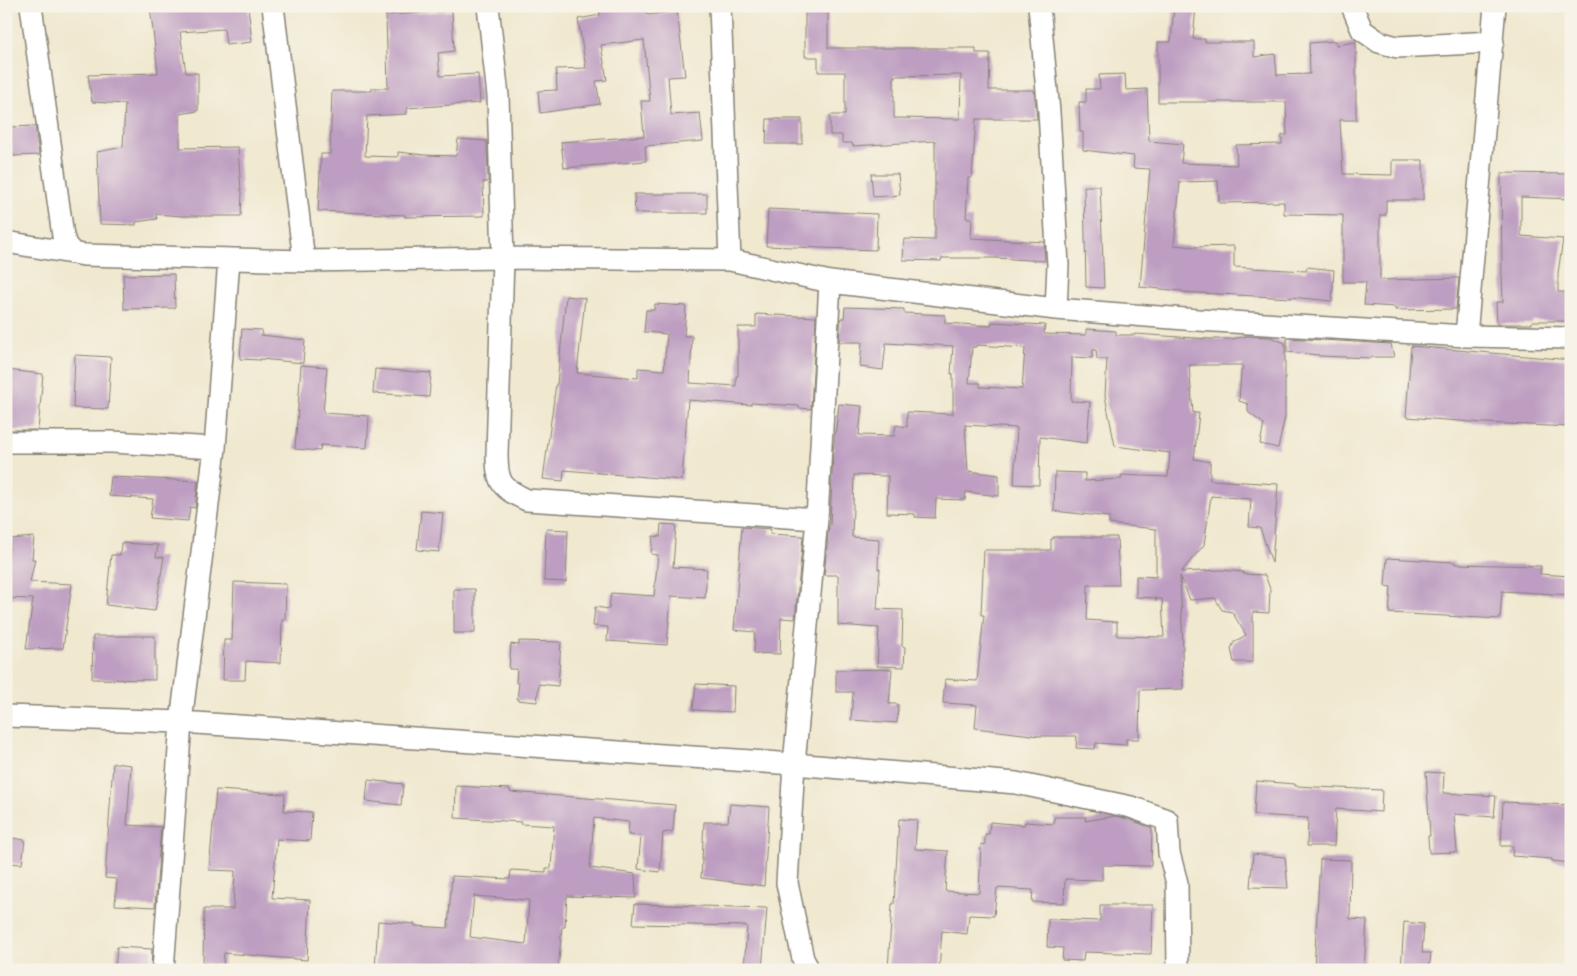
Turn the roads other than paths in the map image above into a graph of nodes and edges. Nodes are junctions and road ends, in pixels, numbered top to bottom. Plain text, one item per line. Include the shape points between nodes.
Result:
1 (31, 6) edge
2 (273, 6) edge
3 (488, 6) edge
4 (720, 6) edge
5 (1039, 6) edge
6 (1352, 6) edge
7 (1495, 6) edge
8 (1493, 42) junction
9 (6, 242) edge
10 (72, 252) junction
11 (503, 258) junction
12 (229, 259) junction
13 (730, 260) junction
14 (304, 261) junction
15 (830, 282) junction
16 (1056, 309) junction
17 (1466, 336) junction
18 (1571, 338) edge
19 (6, 442) edge
20 (215, 448) junction
21 (816, 519) junction
22 (6, 716) edge
23 (181, 722) junction
24 (794, 764) junction
25 (163, 970) edge
26 (809, 970) edge
27 (1178, 970) edge

1 - 10 street via 63,236
2 - 14 street
3 - 11 street via 498,96
4 - 13 street
5 - 16 street via 1049,112 1057,255
6 - 8 street via 1362,30 1379,42 1397,47
7 - 8 street
8 - 17 street
9 - 10 street
10 - 12 street via 100,256
11 - 13 street
11 - 14 street
11 - 21 street via 497,468 500,482 511,492 527,500
12 - 14 street
12 - 20 street
13 - 15 street
15 - 16 street
15 - 21 street
16 - 17 street
17 - 18 street
19 - 20 street via 112,442
20 - 23 street
21 - 24 street
22 - 23 street
23 - 24 street
23 - 25 street
24 - 26 street via 788,883 803,959
24 - 27 street via 1016,783 1132,807 1167,820 1169,853 1177,883

